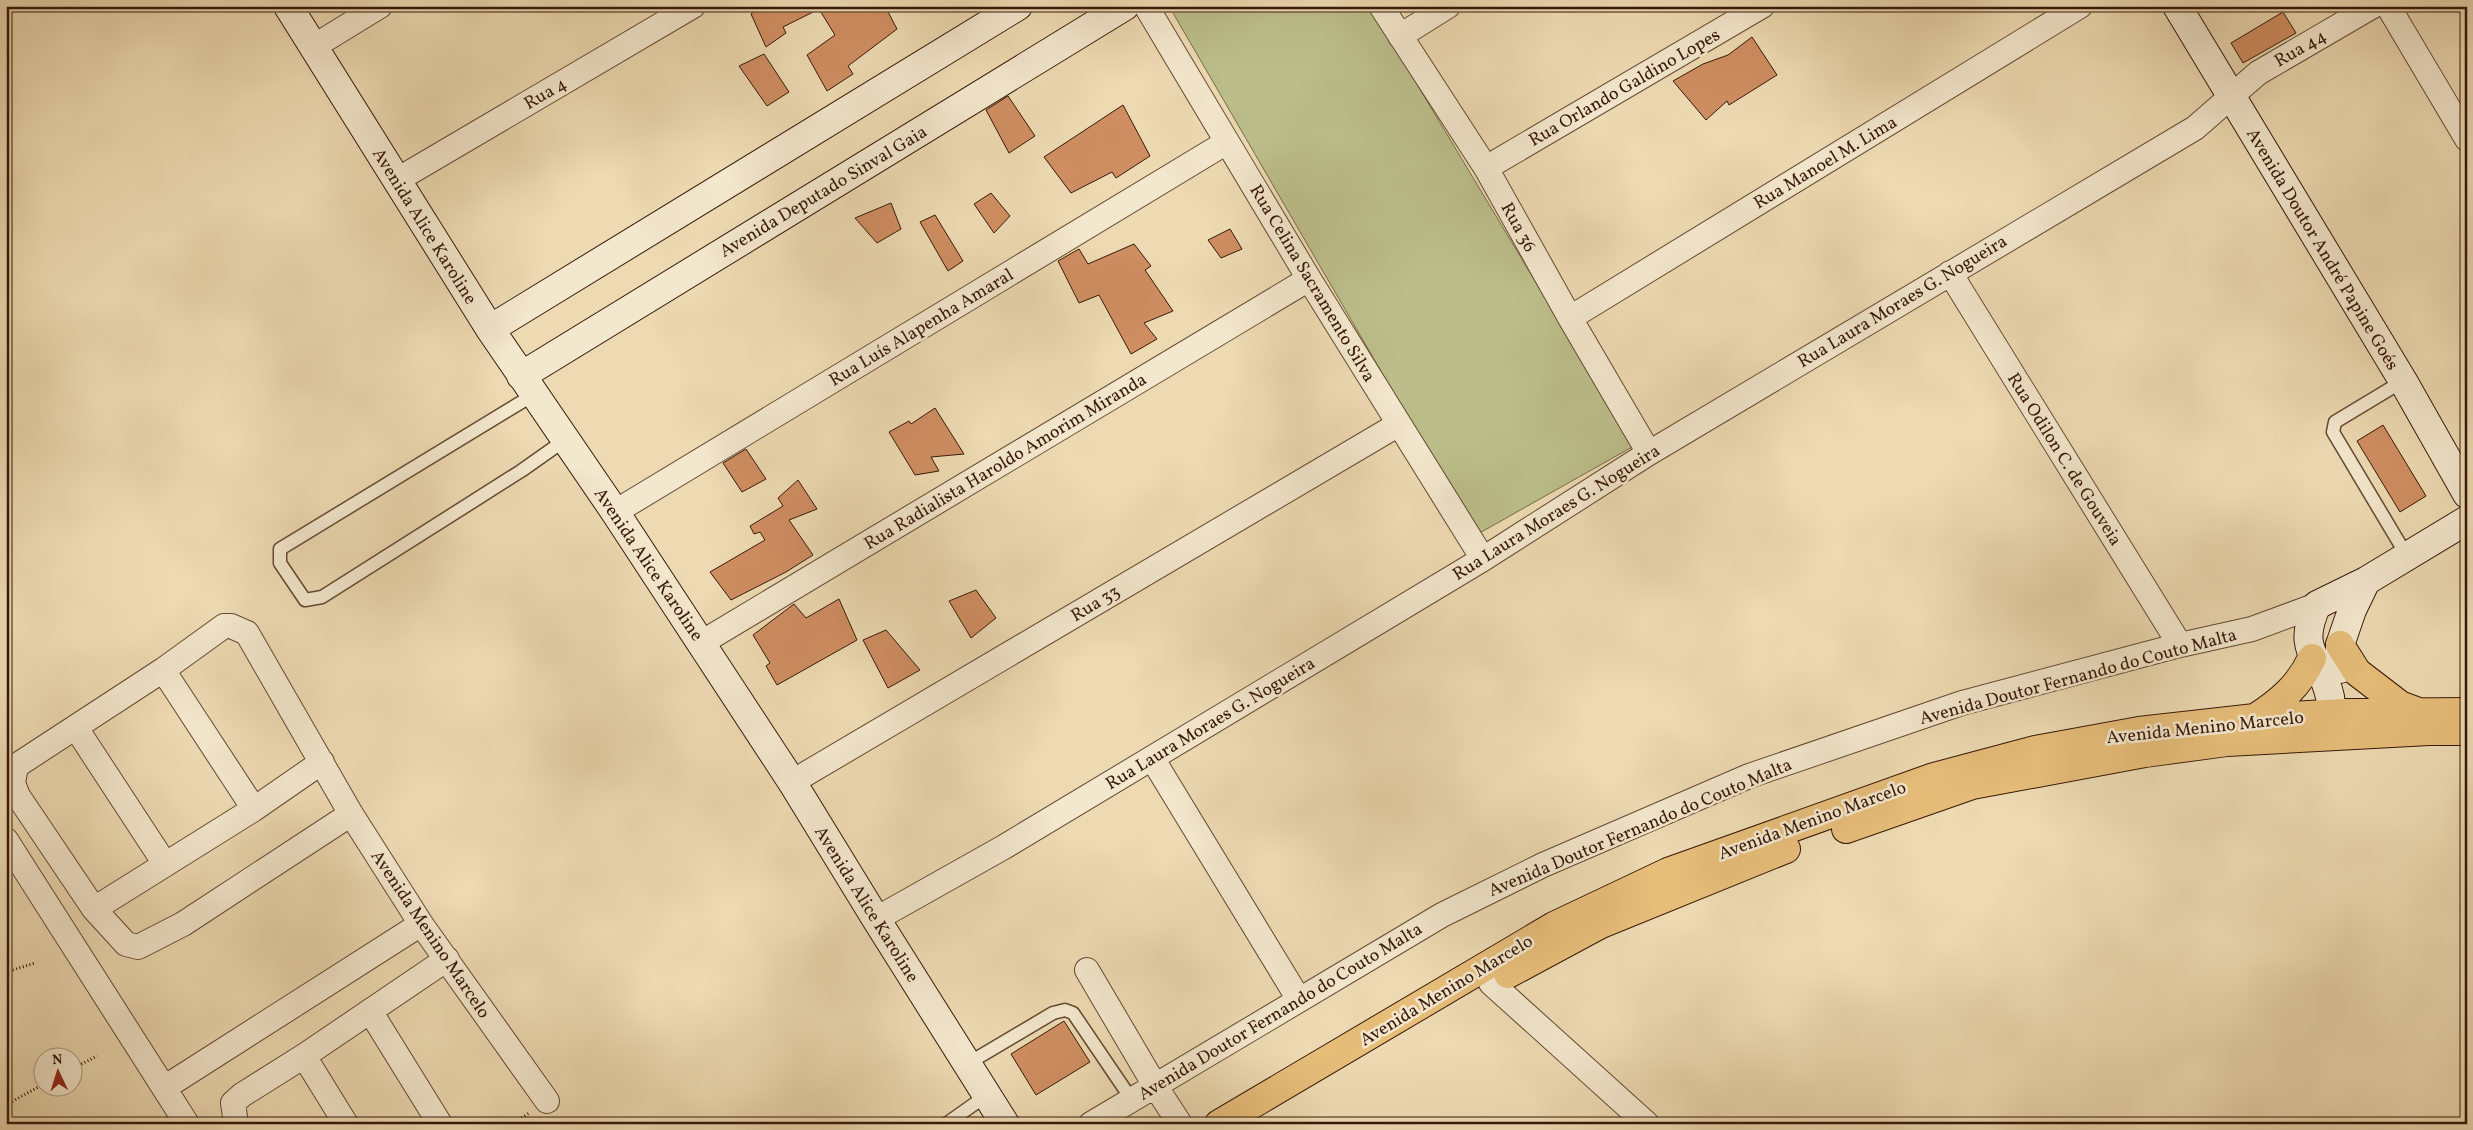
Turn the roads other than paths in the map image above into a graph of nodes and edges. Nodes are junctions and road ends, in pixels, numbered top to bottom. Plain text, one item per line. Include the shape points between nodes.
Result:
1 (288, 6) edge
2 (380, 6) edge
3 (693, 6) edge
4 (1018, 6) edge
5 (1125, 6) edge
6 (1146, 6) edge
7 (1381, 6) edge
8 (1448, 6) edge
9 (1762, 6) edge
10 (2080, 6) edge
11 (2177, 6) edge
12 (2373, 6) edge
13 (2388, 6) edge
14 (1400, 36) junction
15 (313, 47) junction
16 (2231, 96) junction
17 (2467, 139) edge
18 (1227, 142) junction
19 (1486, 168) junction
20 (397, 180) junction
21 (1950, 272) junction
22 (1309, 279) junction
23 (1570, 318) junction
24 (490, 329) junction
25 (2404, 381) junction
26 (527, 386) junction
27 (1399, 424) junction
28 (565, 440) junction
29 (1649, 453) junction
30 (2467, 494) edge
31 (615, 512) junction
32 (2467, 520) edge
33 (2407, 556) junction
34 (1483, 559) junction
35 (2366, 581) junction
36 (2317, 605) junction
37 (701, 643) junction
38 (2180, 645) junction
39 (2340, 645) junction
40 (2312, 658) junction
41 (163, 670) junction
42 (2420, 712) junction
43 (2467, 712) edge
44 (2255, 718) junction
45 (2337, 724) junction
46 (76, 728) junction
47 (2467, 731) edge
48 (1152, 758) junction
49 (322, 762) junction
50 (792, 782) junction
51 (254, 809) junction
52 (351, 814) junction
53 (6, 840) edge
54 (165, 864) junction
55 (94, 909) junction
56 (876, 920) junction
57 (421, 924) junction
58 (448, 959) junction
59 (1087, 970) dead end
60 (1491, 983) junction
61 (1298, 998) junction
62 (370, 1011) junction
63 (304, 1056) junction
64 (967, 1064) junction
65 (1154, 1084) junction
66 (164, 1088) junction
67 (987, 1095) junction
68 (1132, 1100) junction
69 (547, 1101) dead end
70 (187, 1124) edge
71 (236, 1124) edge
72 (346, 1124) edge
73 (440, 1124) edge
74 (946, 1124) edge
75 (1005, 1124) edge
76 (1091, 1124) edge
77 (1180, 1124) edge
78 (1219, 1124) edge
79 (1253, 1124) edge
80 (1647, 1124) edge

1 - 15 street, Avenida Alice Karoline
2 - 15 street
3 - 20 street, Rua 4
4 - 24 street
5 - 26 street, Avenida Deputado Sinval Gaia
6 - 18 street, Rua Celina Sacramento Silva
7 - 14 street, Rua 36
8 - 14 street
9 - 19 street, Rua Orlando Galdino Lopes
10 - 23 street, Rua Manoel M. Lima
11 - 16 street, Avenida Doutor André Papine Goés
12 - 16 street, Rua 44 via 2258,73
13 - 17 street
14 - 19 street, Rua 36
15 - 20 street, Avenida Alice Karoline
16 - 21 street, Rua Laura Moraes G. Nogueira via 2195,128
16 - 25 street, Avenida Doutor André Papine Goés
18 - 22 street, Rua Celina Sacramento Silva
18 - 31 street, Rua Luís Alapenha Amaral
19 - 23 street, Rua 36
20 - 24 street, Avenida Alice Karoline
21 - 29 street, Rua Laura Moraes G. Nogueira
21 - 38 street, Rua Odilon C. de Gouveia
22 - 27 street, Rua Celina Sacramento Silva
22 - 37 street, Rua Radialista Haroldo Amorim Miranda
23 - 29 street, Rua 36
24 - 26 street, Avenida Alice Karoline
25 - 30 street, Avenida Doutor André Papine Goés
25 - 33 lane via 2335,422 2333,432
26 - 28 street, Avenida Alice Karoline
26 - 28 lane via 280,549 280,563 305,600 322,598
27 - 34 street, Rua Celina Sacramento Silva
27 - 50 street, Rua 33
28 - 31 street, Avenida Alice Karoline
29 - 34 street, Rua Laura Moraes G. Nogueira
31 - 37 street, Avenida Alice Karoline
32 - 33 street, Avenida Doutor Fernando do Couto Malta
33 - 35 street, Avenida Doutor Fernando do Couto Malta
34 - 48 street, Rua Laura Moraes G. Nogueira
35 - 36 street, Avenida Doutor Fernando do Couto Malta
35 - 39 street
36 - 38 street, Avenida Doutor Fernando do Couto Malta via 2252,629
36 - 40 street via 2307,631
37 - 50 street, Avenida Alice Karoline
38 - 61 street, Avenida Doutor Fernando do Couto Malta via 1962,703 1749,776 1543,865 1442,915
39 - 42 main road via 2357,672 2400,705
39 - 45 street
40 - 44 main road via 2304,676 2275,706
40 - 45 street via 2322,672
41 - 46 street
41 - 49 street, Avenida Menino Marcelo via 224,626 247,633
41 - 51 street
42 - 43 main road, Avenida Menino Marcelo
42 - 45 main road, Avenida Menino Marcelo
44 - 45 main road, Avenida Menino Marcelo
44 - 78 main road, Avenida Menino Marcelo via 2139,731 2026,752 1934,777 1668,872 1554,926
45 - 47 main road, Avenida Menino Marcelo
45 - 60 main road, Avenida Menino Marcelo via 2163,750 1972,785 1769,855 1601,924
46 - 54 street
46 - 55 street via 16,766 13,783 18,796
48 - 56 street, Rua Laura Moraes G. Nogueira
48 - 61 street
49 - 51 street
49 - 52 street, Avenida Menino Marcelo
50 - 56 street, Avenida Alice Karoline
51 - 54 street
52 - 55 street via 183,924 138,947 126,944
52 - 57 street, Avenida Menino Marcelo
53 - 66 street
54 - 55 street
56 - 64 street, Avenida Alice Karoline
57 - 58 street, Avenida Menino Marcelo
57 - 66 street
58 - 62 street
58 - 69 street, Avenida Menino Marcelo
59 - 65 street
60 - 79 main road, Avenida Menino Marcelo
60 - 80 street
61 - 65 street, Avenida Doutor Fernando do Couto Malta
62 - 63 street
62 - 73 street
63 - 71 street via 233,1103
63 - 72 street
64 - 67 street, Avenida Alice Karoline
64 - 68 lane via 1053,1013 1065,1010 1073,1013
65 - 68 street, Avenida Doutor Fernando do Couto Malta
65 - 77 street
66 - 70 street
67 - 74 lane
67 - 75 street, Avenida Alice Karoline
68 - 76 street, Avenida Doutor Fernando do Couto Malta

